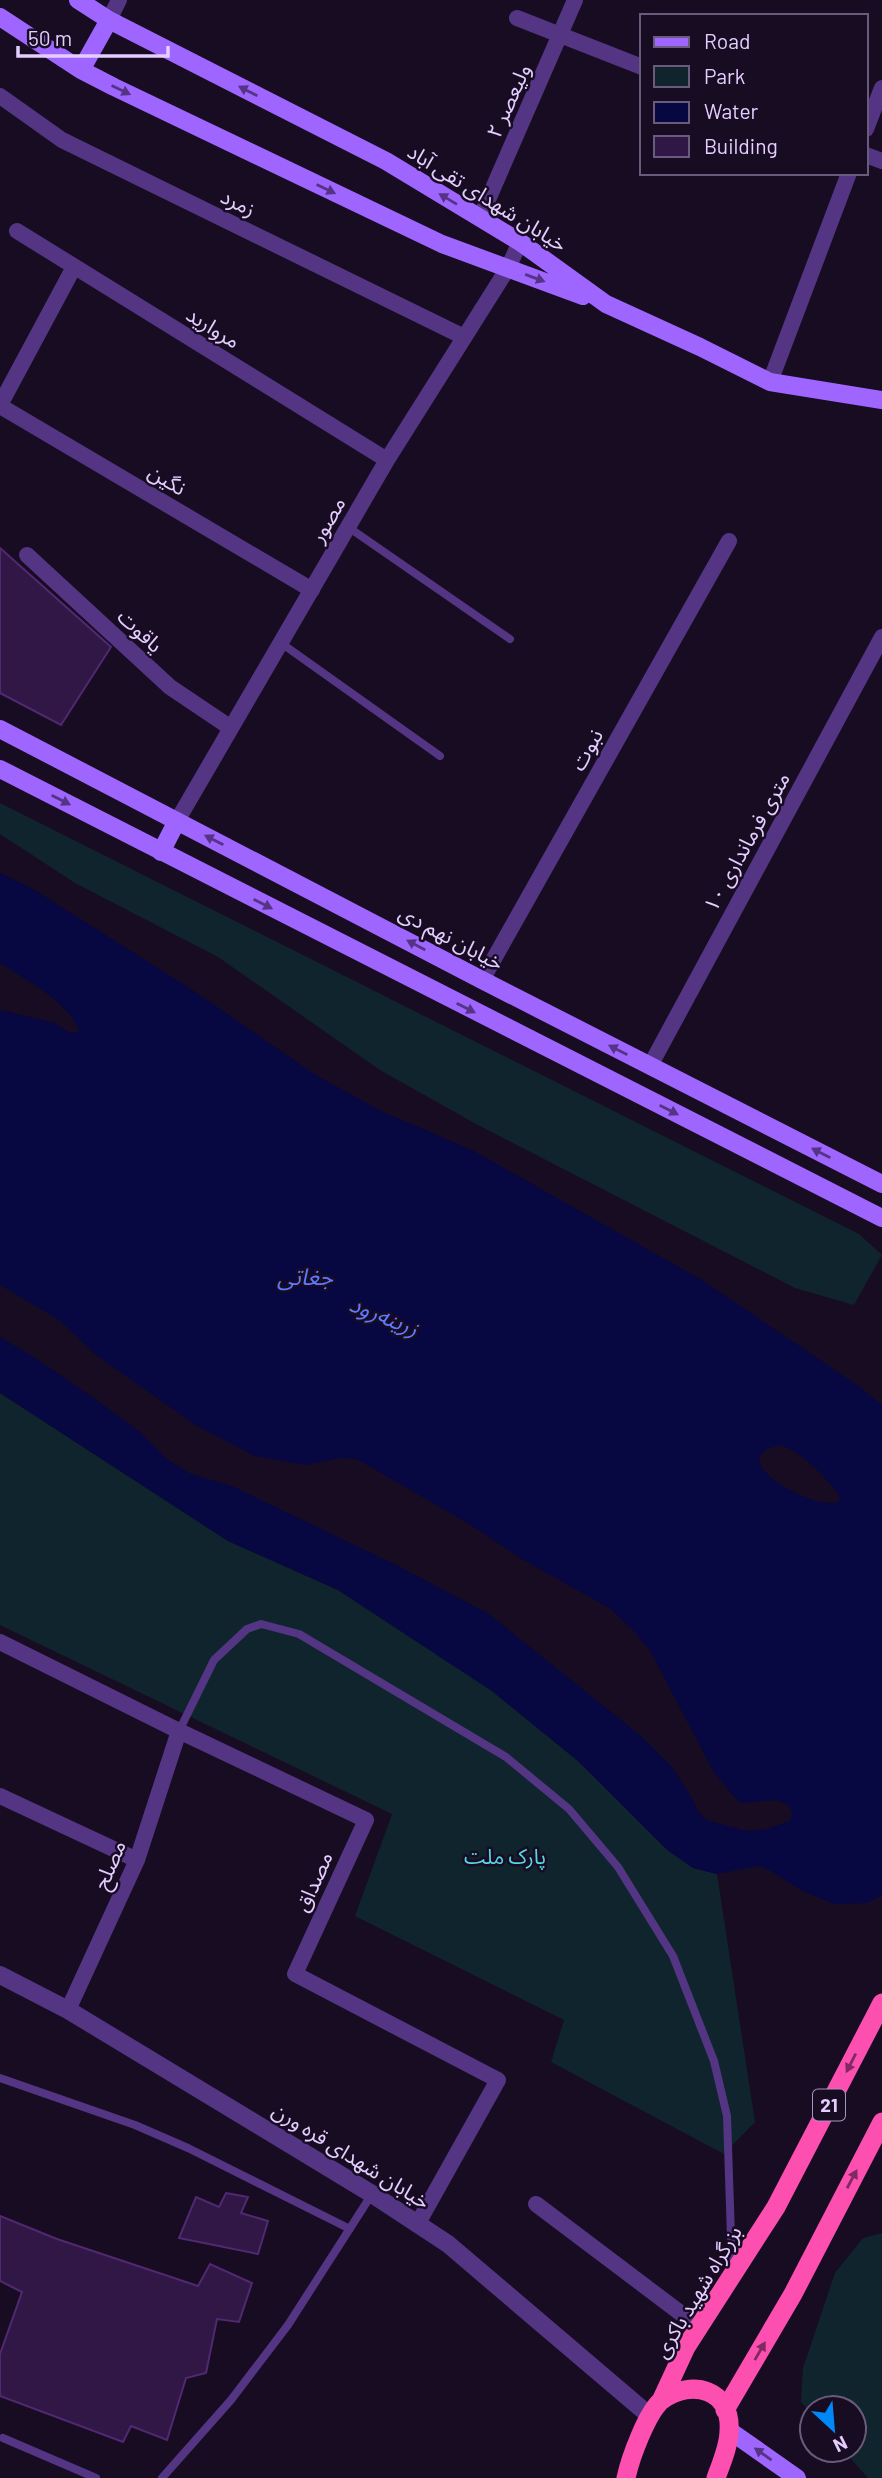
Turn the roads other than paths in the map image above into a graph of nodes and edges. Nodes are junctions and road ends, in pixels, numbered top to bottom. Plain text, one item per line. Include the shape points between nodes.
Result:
1 (78, 0) edge
2 (119, 0) edge
3 (575, 0) edge
4 (0, 17) edge
5 (517, 18) dead end
6 (109, 20) junction
7 (561, 35) junction
8 (640, 67) edge
9 (81, 70) junction
10 (882, 88) edge
11 (0, 96) edge
12 (868, 124) edge
13 (848, 175) edge
14 (480, 218) junction
15 (17, 231) dead end
16 (520, 242) junction
17 (74, 267) junction
18 (508, 268) junction
19 (607, 304) junction
20 (464, 337) junction
21 (770, 383) junction
22 (882, 400) edge
23 (0, 405) edge
24 (387, 460) junction
25 (348, 527) junction
26 (729, 541) dead end
27 (27, 555) dead end
28 (312, 590) junction
29 (882, 638) edge
30 (510, 639) dead end
31 (281, 643) junction
32 (231, 728) junction
33 (0, 729) edge
34 (440, 756) dead end
35 (0, 769) edge
36 (177, 821) junction
37 (161, 852) junction
38 (482, 980) junction
39 (650, 1066) junction
40 (882, 1184) edge
41 (882, 1218) edge
42 (0, 1642) edge
43 (179, 1731) junction
44 (0, 1796) edge
45 (137, 1860) junction
46 (0, 1975) edge
47 (882, 2003) edge
48 (68, 2010) junction
49 (0, 2078) edge
50 (882, 2122) edge
51 (372, 2193) junction
52 (536, 2204) dead end
53 (418, 2224) junction
54 (350, 2229) junction
55 (732, 2277) junction
56 (699, 2327) junction
57 (656, 2409) junction
58 (725, 2410) junction
59 (730, 2431) junction
60 (3, 2438) dead end
61 (96, 2478) edge
62 (162, 2478) edge
63 (626, 2478) edge
64 (716, 2478) edge
65 (797, 2478) edge

1 - 6 main road, خیابان شهدای تقی آباد
2 - 6 street
3 - 7 street, ولیعصر ۲
4 - 9 main road
5 - 7 street
6 - 9 main road
14 -> 6 main road, خیابان شهدای تقی آباد via 386,161
7 - 8 street
7 - 14 street, ولیعصر ۲
9 -> 18 main road via 442,244
10 - 12 street
11 - 20 street, زمرد via 62,140
13 - 21 street
14 - 16 main road, خیابان شهدای تقی آباد
15 - 17 street, مروارید
16 - 18 street, مصور
16 - 19 main road, خیابان شهدای تقی آباد
17 - 23 street, نگین
17 - 24 street, مروارید
18 -> 19 main road
18 - 20 street, مصور
19 - 21 main road, خیابان شهدای تقی آباد
20 - 24 street, مصور
21 - 22 main road, خیابان شهدای تقی آباد
23 - 28 street, نگین
24 - 25 street, مصور
25 - 28 street, مصور
25 - 30 lane
26 - 38 street, نبوت
27 - 32 street, یاقوت via 170,687
28 - 31 street, مصور
29 - 39 street, ۱۰ متری فرمانداری
31 - 32 street, مصور
31 - 34 lane
32 - 36 street, مصور
33 - 36 main road, خیابان نهم دی
35 -> 37 main road
36 - 37 main road
38 -> 36 main road, خیابان نهم دی
37 -> 41 main road
39 -> 38 main road, خیابان نهم دی
40 -> 39 main road, خیابان نهم دی
42 - 43 street, مصداق
43 - 45 street, مصلح
43 - 53 street, مصداق via 366,1820 295,1974 498,2080
43 - 55 lane via 214,1660 247,1629 261,1624 299,1634 506,1757 569,1809 618,1867 673,1956 715,2061 726,2116
44 - 45 street
45 - 48 street, مصلح
46 - 48 street, خیابان شهدای قره ورن
47 -> 55 highway, بزرگراه شهید باکری / 21 via 776,2207
48 - 51 street, خیابان شهدای قره ورن
49 - 54 lane via 135,2125
58 -> 50 highway via 793,2294
51 - 53 street, خیابان شهدای قره ورن
51 - 54 lane
52 - 56 street
53 - 57 street, خیابان شهدای قره ورن
54 - 62 lane via 288,2325 231,2400
55 - 56 highway, بزرگراه شهید باکری / 21
56 - 57 highway, بزرگراه شهید باکری / 21
57 - 58 highway via 687,2388 707,2390 720,2399
57 - 63 highway, بزرگراه شهید باکری
58 - 59 highway
59 - 64 highway
65 -> 59 main road
60 - 61 lane

